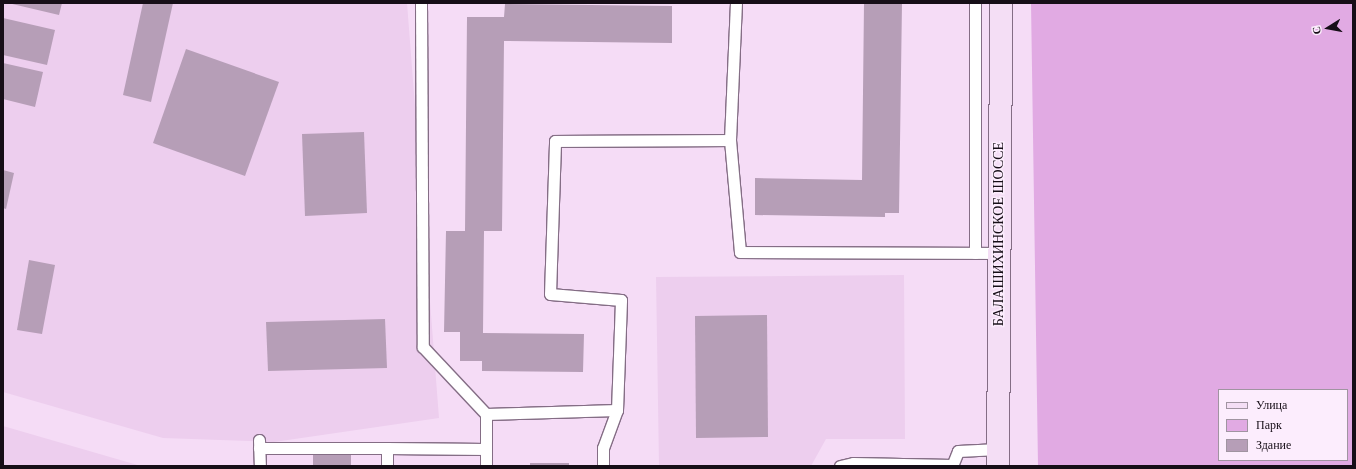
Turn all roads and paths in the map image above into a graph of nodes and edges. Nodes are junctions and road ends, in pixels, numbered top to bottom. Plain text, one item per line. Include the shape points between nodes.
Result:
1 (421, 3) edge
2 (736, 3) edge
3 (975, 3) edge
4 (1001, 3) edge
5 (730, 140) junction
6 (975, 253) junction
7 (999, 253) junction
8 (618, 410) junction
9 (486, 414) junction
10 (388, 448) junction
11 (486, 449) junction
12 (998, 457) edge
13 (260, 466) edge
14 (387, 466) edge
15 (486, 466) edge
16 (603, 466) edge
17 (840, 466) edge
18 (952, 466) edge

1 - 9 lane via 423,347
2 - 5 lane
3 - 6 lane
4 - 7 main road, БАЛАШИХИНСКОЕ ШОССЕ
5 - 6 lane via 740,252
5 - 8 lane via 555,140 550,294 621,300
6 - 7 lane
7 - 12 main road, БАЛАШИХИНСКОЕ ШОССЕ
8 - 9 lane
8 - 16 lane via 603,448
9 - 11 lane
10 - 11 lane
10 - 13 lane via 259,444
10 - 14 lane
11 - 15 lane
12 - 18 lane via 958,451
17 - 18 lane via 853,462

